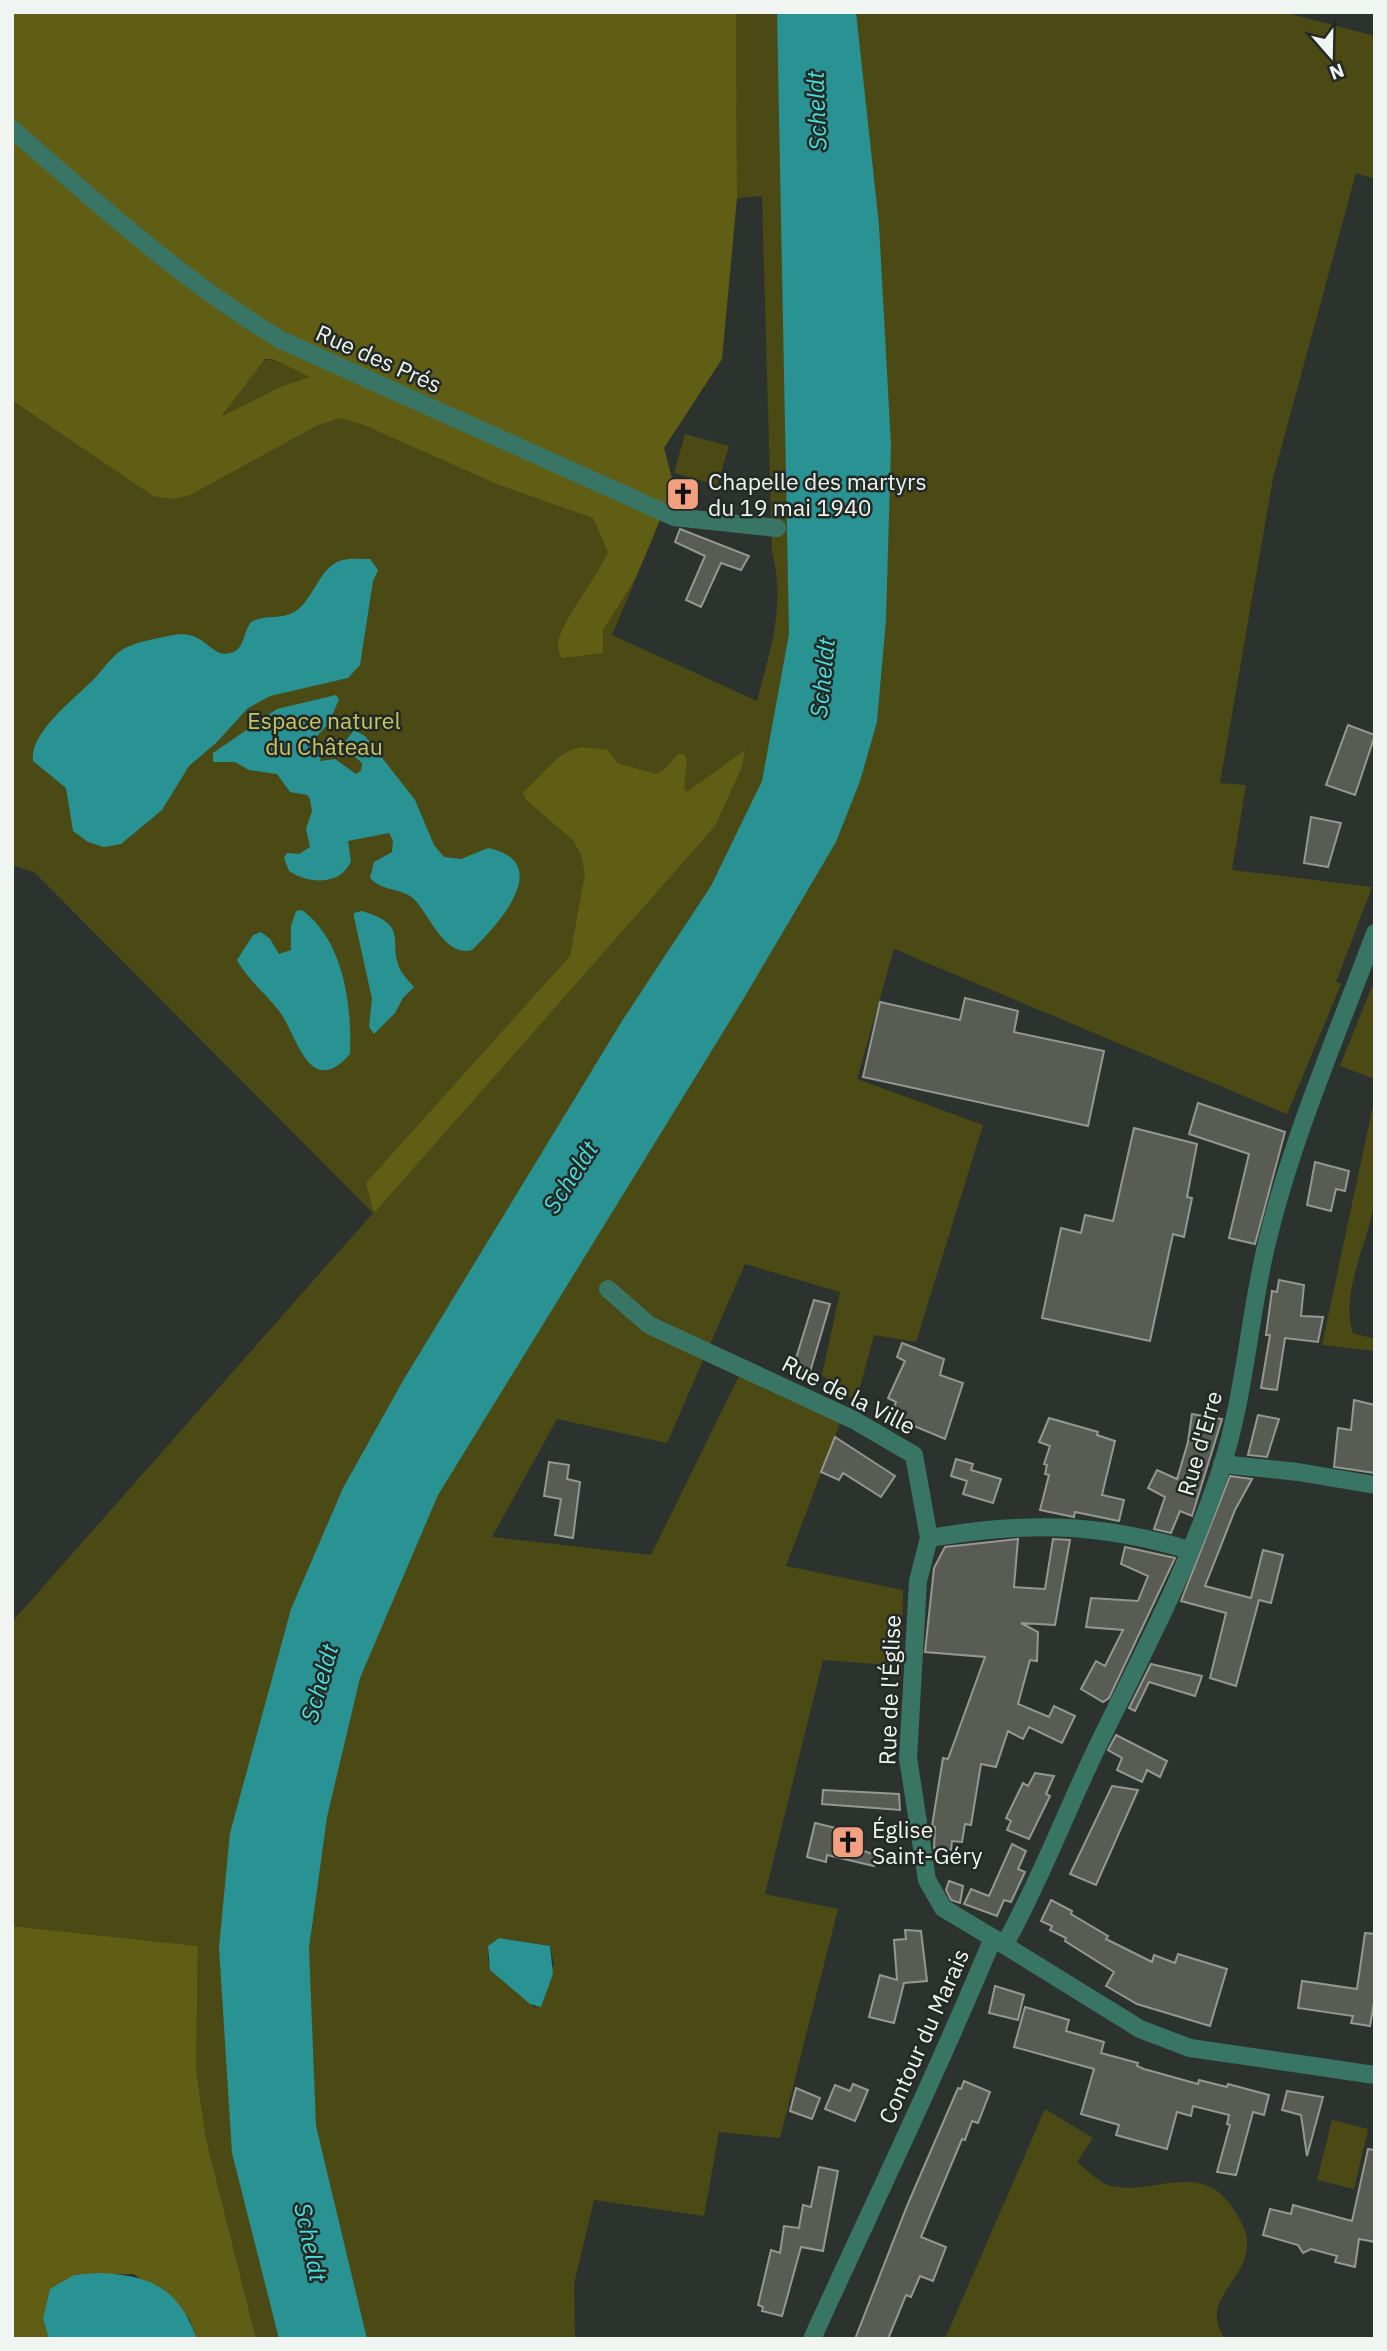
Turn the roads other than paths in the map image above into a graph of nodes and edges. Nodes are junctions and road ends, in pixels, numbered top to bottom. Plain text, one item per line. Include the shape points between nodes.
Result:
1 (12, 129) edge
2 (777, 528) dead end
3 (1375, 933) edge
4 (608, 1289) dead end
5 (1222, 1464) junction
6 (1375, 1485) edge
7 (929, 1538) junction
8 (1189, 1550) junction
9 (999, 1941) junction
10 (1375, 2075) edge
11 (812, 2339) edge

1 - 2 street, Rue des Prés via 133,231 281,340 674,517
3 - 5 street, Rue d'Erre via 1284,1179 1264,1253 1240,1394
4 - 7 street, Rue de la Ville via 649,1325 854,1420 914,1455
5 - 6 street
5 - 8 street, Rue d'Erre
7 - 8 street via 995,1527 1072,1528 1135,1534
7 - 9 street, Rue de l'Église via 918,1581 908,1758 927,1880 943,1908
8 - 9 street, Rue d'Erre via 1160,1622 1052,1850
9 - 10 street, Contour du Marais via 1140,2029 1190,2048
9 - 11 street, Contour du Marais

